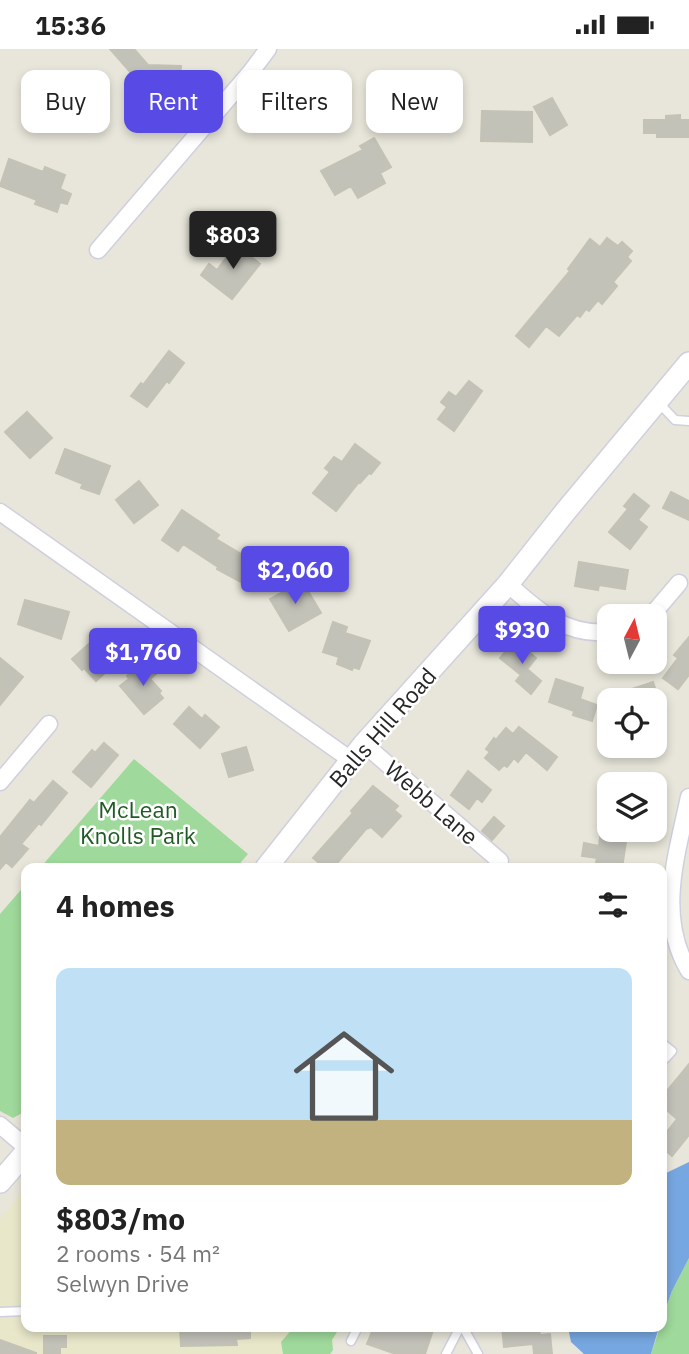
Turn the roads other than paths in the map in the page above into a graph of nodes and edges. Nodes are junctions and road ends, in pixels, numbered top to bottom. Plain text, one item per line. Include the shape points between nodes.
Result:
1 (268, 49) edge
2 (98, 250) dead end
3 (689, 363) edge
4 (657, 401) junction
5 (689, 421) edge
6 (0, 512) edge
7 (679, 583) dead end
8 (509, 585) junction
9 (661, 604) edge
10 (597, 632) edge
11 (49, 724) dead end
12 (357, 752) junction
13 (0, 782) edge
14 (689, 797) edge
15 (500, 861) dead end
16 (270, 863) edge
17 (689, 971) edge
18 (0, 1125) edge
19 (21, 1144) edge
20 (21, 1155) edge
21 (0, 1182) edge
22 (21, 1311) edge
23 (0, 1312) edge
24 (356, 1332) edge
25 (459, 1332) edge
26 (465, 1332) edge
27 (351, 1341) dead end
28 (446, 1354) edge
29 (478, 1354) edge

1 - 2 street
3 - 4 street, Balls Hill Road
4 - 5 lane via 675,419
4 - 8 street, Balls Hill Road
6 - 12 street, Webb Lane
7 - 9 street
8 - 10 street via 554,621
8 - 12 street, Balls Hill Road
11 - 13 street
12 - 15 street, Webb Lane
12 - 16 street, Balls Hill Road
14 - 17 street via 670,904 678,948
18 - 19 street
20 - 21 street
22 - 23 lane
24 - 27 lane
25 - 28 lane
26 - 29 lane

